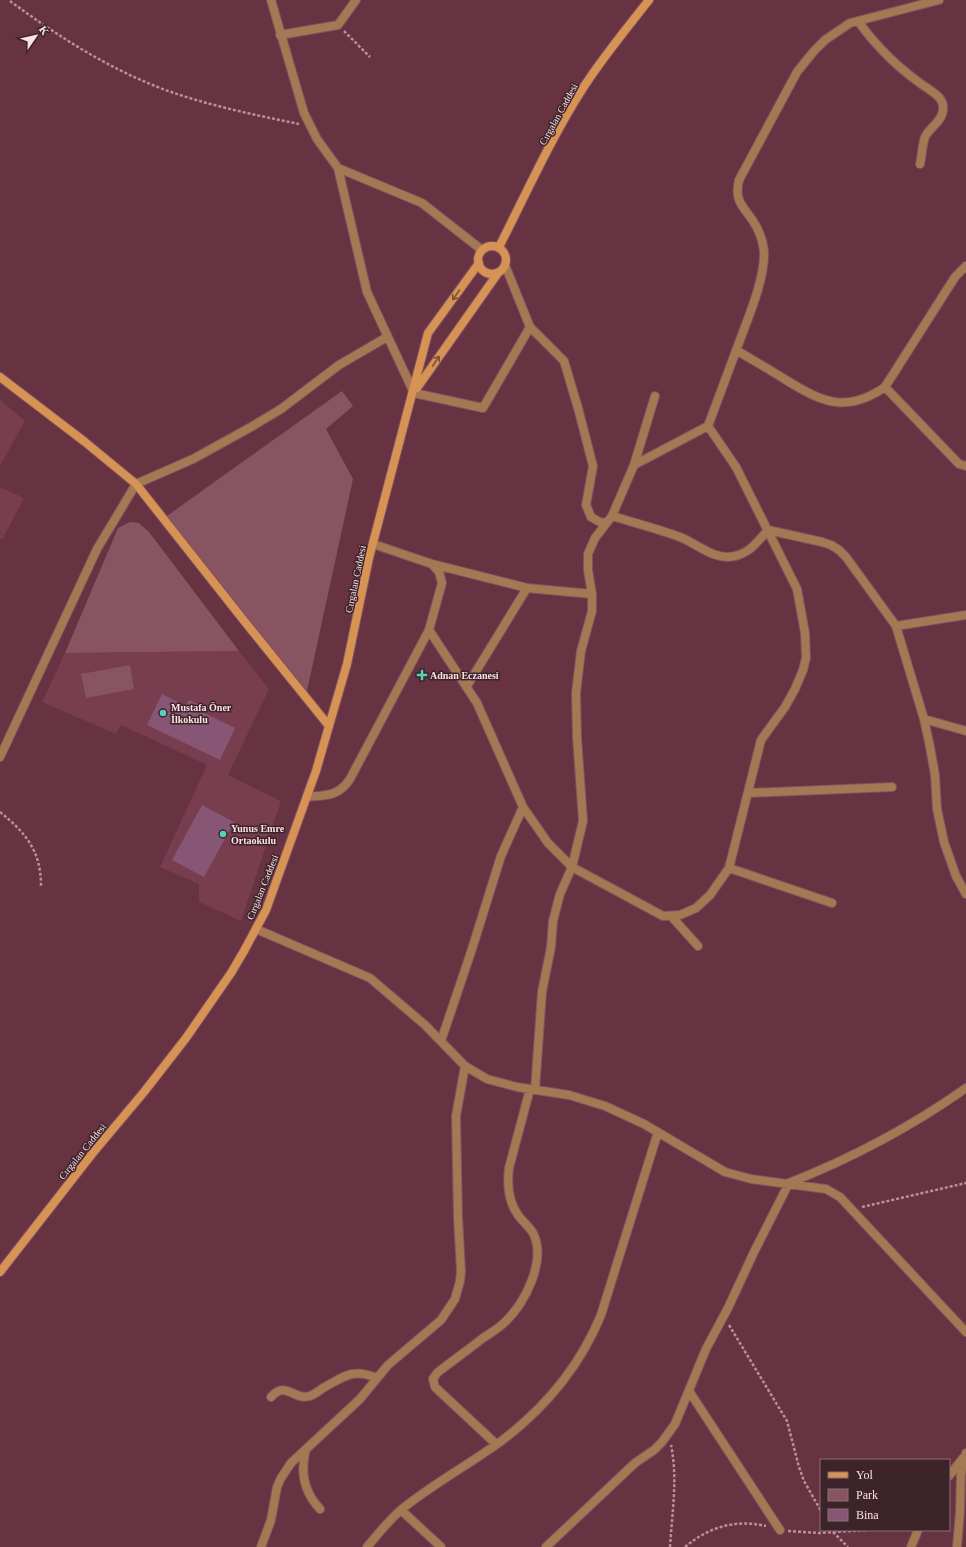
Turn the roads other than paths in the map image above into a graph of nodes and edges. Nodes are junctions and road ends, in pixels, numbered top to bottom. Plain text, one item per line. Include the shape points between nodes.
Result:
1 (270, 0) edge
2 (356, 0) edge
3 (649, 0) edge
4 (939, 0) edge
5 (858, 21) junction
6 (280, 35) junction
7 (920, 164) dead end
8 (338, 168) junction
9 (499, 247) junction
10 (482, 250) junction
11 (478, 263) junction
12 (505, 265) junction
13 (966, 266) edge
14 (498, 273) junction
15 (530, 327) junction
16 (388, 337) junction
17 (736, 350) junction
18 (0, 377) edge
19 (885, 387) junction
20 (414, 394) junction
21 (655, 396) dead end
22 (708, 426) junction
23 (634, 465) junction
24 (966, 466) edge
25 (136, 484) junction
26 (612, 516) junction
27 (606, 523) junction
28 (768, 530) junction
29 (373, 544) junction
30 (432, 564) junction
31 (527, 588) junction
32 (592, 594) junction
33 (966, 615) edge
34 (896, 626) junction
35 (429, 630) junction
36 (467, 686) junction
37 (924, 719) junction
38 (329, 726) junction
39 (966, 731) edge
40 (0, 757) edge
41 (892, 787) dead end
42 (748, 793) junction
43 (307, 797) junction
44 (523, 808) junction
45 (572, 867) junction
46 (730, 868) junction
47 (966, 894) edge
48 (832, 903) dead end
49 (671, 916) junction
50 (256, 929) junction
51 (698, 946) dead end
52 (441, 1040) junction
53 (465, 1066) junction
54 (966, 1088) edge
55 (533, 1090) junction
56 (658, 1132) junction
57 (789, 1184) junction
58 (0, 1272) edge
59 (966, 1332) edge
60 (377, 1378) junction
61 (689, 1391) junction
62 (271, 1397) dead end
63 (496, 1444) junction
64 (306, 1449) junction
65 (966, 1454) edge
66 (950, 1475) edge
67 (320, 1510) dead end
68 (401, 1510) junction
69 (780, 1530) road end
70 (918, 1531) edge
71 (261, 1547) edge
72 (367, 1547) edge
73 (441, 1547) edge
74 (546, 1547) edge
75 (911, 1547) edge
76 (957, 1547) edge

1 - 6 street
2 - 6 street via 338,25
3 - 9 street, Cırgalan Caddesi via 583,88
4 - 5 street
5 - 7 street via 869,37 896,65 936,95 942,104 941,117 926,137
5 - 17 street via 850,23 825,40 805,61 739,180 738,199 757,227 764,253 754,303
6 - 8 street via 298,100 310,127
8 - 10 street via 422,203
8 - 16 street via 367,292
9 - 10 street via 492,246
9 - 12 street via 506,255
10 - 11 street
11 - 14 street via 484,271
11 -> 20 street, Cırgalan Caddesi via 428,333
12 - 14 street
12 - 15 street
13 - 19 street via 956,277
20 -> 14 street, Cırgalan Caddesi
15 - 20 street via 483,408
15 - 27 street via 564,361 593,466 586,505 591,517
16 - 20 street
16 - 25 street via 340,365 281,409 251,427 193,459
17 - 19 street via 807,393 827,401 858,401
17 - 22 street
18 - 25 street
19 - 24 street via 959,464
20 - 29 street, Cırgalan Caddesi
21 - 23 street
22 - 23 street
22 - 28 street via 736,467
23 - 26 street
25 - 38 street
25 - 40 street via 97,550
26 - 27 street
26 - 28 street via 682,538 722,557 747,552
27 - 32 street via 588,554
28 - 34 street via 822,542 839,550
28 - 42 street via 797,589 805,634 806,658 785,707 761,740
29 - 30 street
29 - 38 street, Cırgalan Caddesi
30 - 31 street
30 - 35 street via 439,572 442,584
31 - 32 street
31 - 36 street
32 - 45 street via 592,611 581,651 576,693 583,821
33 - 34 street
34 - 37 street
35 - 36 street
35 - 43 street via 346,785 332,795
36 - 44 street
37 - 39 street
37 - 47 street via 935,775 939,826 949,859
38 - 43 street, Cırgalan Caddesi
41 - 42 street
42 - 46 street
43 - 50 street, Cırgalan Caddesi via 274,890
44 - 45 street via 548,843
44 - 52 street via 501,856
45 - 49 street via 663,916
45 - 55 street via 560,894 553,921 551,947 542,992
46 - 48 street
46 - 49 street via 704,902 688,912
49 - 51 street
50 - 52 street via 370,978
50 - 58 street, Cırgalan Caddesi via 231,973 165,1065
52 - 53 street
53 - 55 street via 487,1079
53 - 60 street via 456,1116 461,1271 458,1290 451,1307 441,1320 388,1365
54 - 57 street via 891,1136
55 - 56 street via 569,1095 605,1106
55 - 63 street via 508,1178 512,1203 518,1216 533,1233 538,1247 538,1259 532,1279 520,1303 505,1322 437,1373 434,1380 435,1387
56 - 57 street via 725,1172 751,1179
56 - 63 street via 601,1315 588,1345 548,1398
57 - 59 street via 826,1189 840,1197
57 - 61 street via 706,1349
60 - 62 street via 360,1373 348,1374 311,1396 301,1396 282,1390
60 - 64 street via 360,1399
61 - 69 street
61 - 74 street via 669,1433 654,1450 635,1463
63 - 68 street
64 - 67 street via 303,1466 305,1483
64 - 71 street via 291,1463 281,1478
65 - 66 street
65 - 76 street via 960,1474
68 - 72 street
68 - 73 street
70 - 75 street

